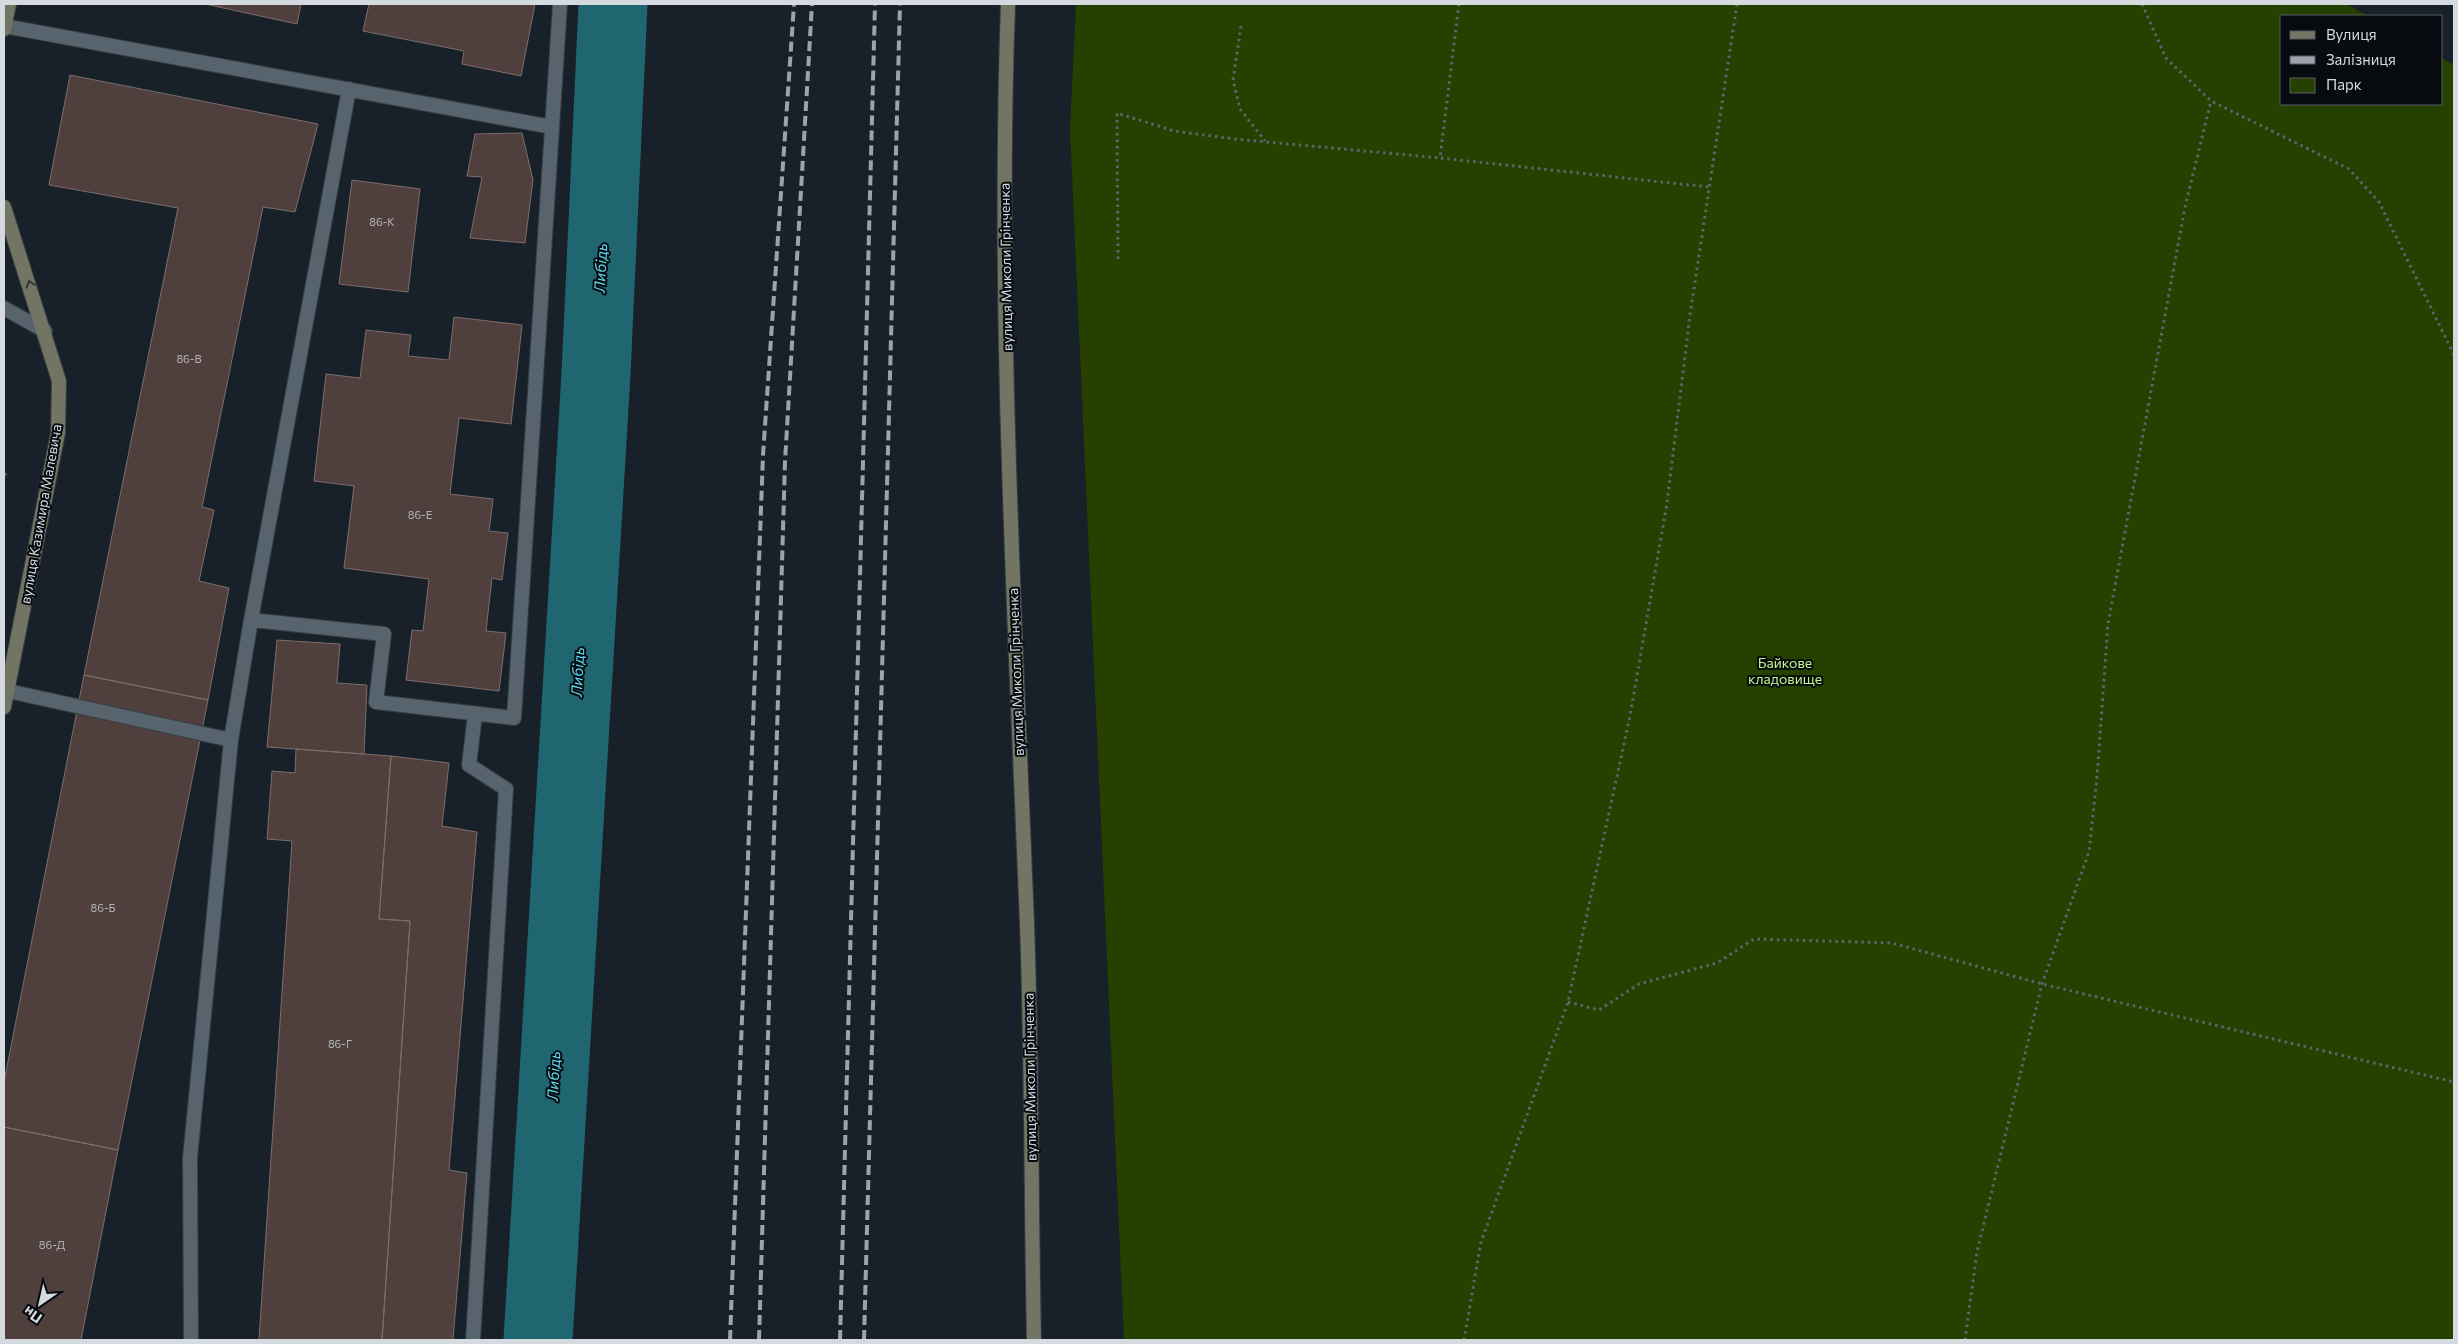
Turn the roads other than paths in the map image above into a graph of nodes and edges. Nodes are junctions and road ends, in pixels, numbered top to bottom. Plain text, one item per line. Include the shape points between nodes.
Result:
1 (9, 4) edge
2 (560, 4) edge
3 (1008, 4) edge
4 (4, 28) edge
5 (349, 89) junction
6 (552, 127) junction
7 (4, 207) edge
8 (4, 308) edge
9 (45, 331) junction
10 (250, 620) junction
11 (8, 690) junction
12 (4, 707) edge
13 (475, 715) junction
14 (232, 740) junction
15 (191, 1340) edge
16 (473, 1340) edge
17 (1034, 1340) edge

1 - 4 main road
2 - 6 street
3 - 17 main road, вулиця Миколи Грінченка via 1004,122 1010,532 1027,929
4 - 5 street
5 - 6 street
5 - 10 street
6 - 13 street via 514,718
9 -> 7 main road, вулиця Казимира Малевича
8 - 9 street
9 - 11 main road, вулиця Казимира Малевича via 59,381 58,433
10 - 13 street via 384,634 376,702
10 - 14 street
11 - 12 main road, вулиця Казимира Малевича
11 - 14 street
13 - 16 street via 469,765 506,789
14 - 15 street via 190,1158

